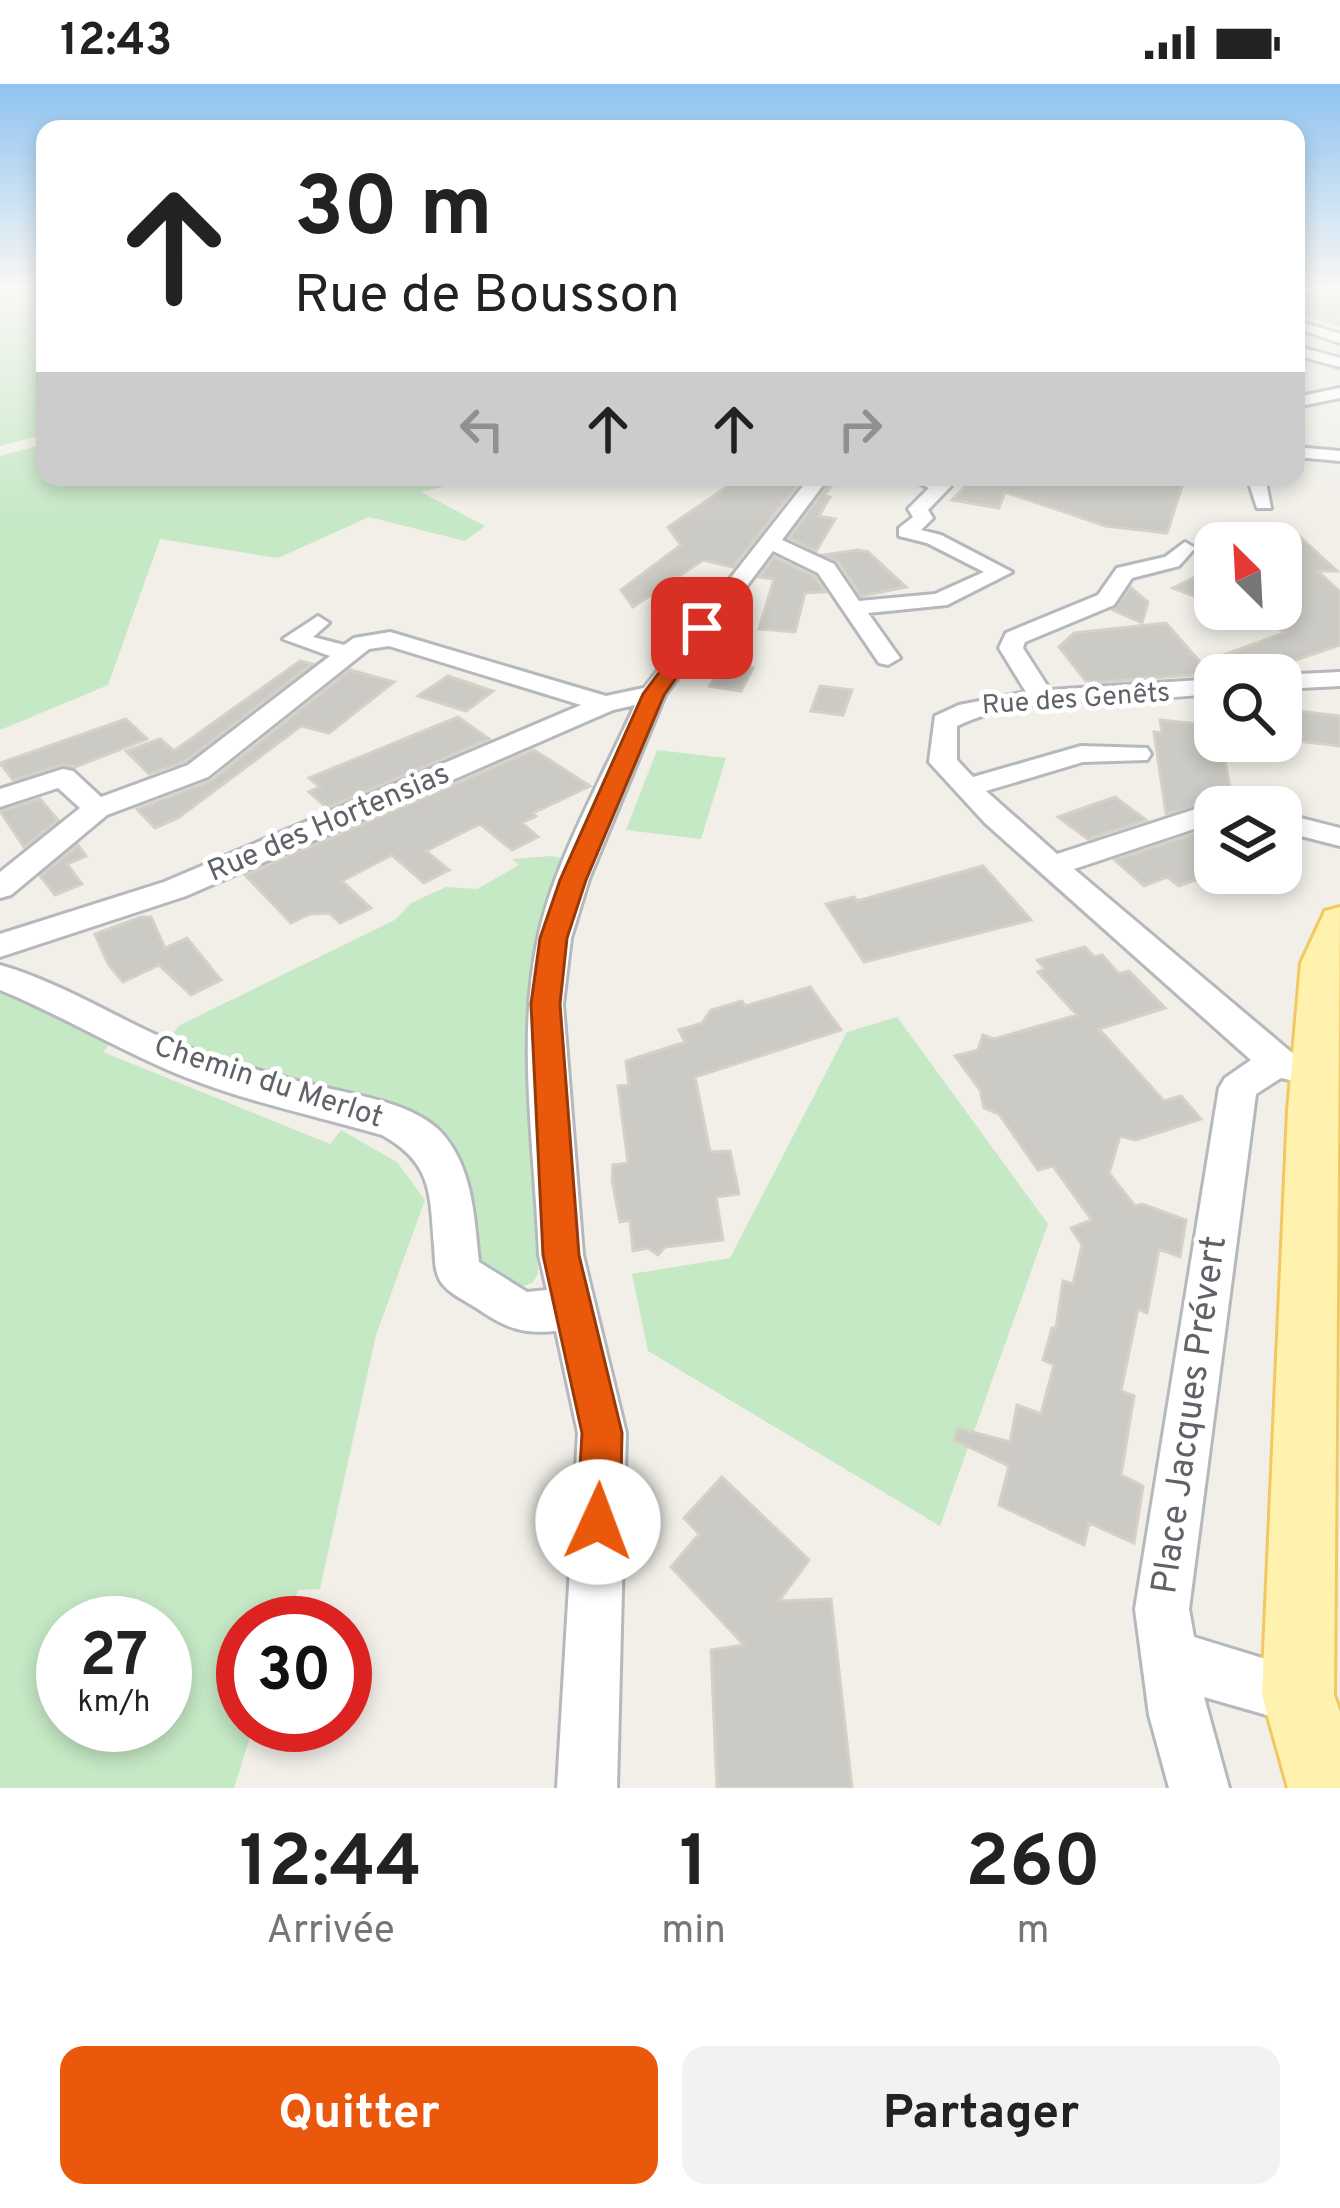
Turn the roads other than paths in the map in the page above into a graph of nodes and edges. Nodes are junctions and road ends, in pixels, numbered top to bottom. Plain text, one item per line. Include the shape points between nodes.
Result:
1 (1340, 393) edge
2 (1305, 400) edge
3 (1340, 443) edge
4 (1305, 452) edge
5 (1340, 454) edge
6 (813, 486) edge
7 (939, 486) edge
8 (1259, 486) edge
9 (1264, 504) dead end
10 (772, 543) junction
11 (1185, 548) dead end
12 (854, 608) junction
13 (318, 623) dead end
14 (348, 654) junction
15 (888, 658) dead end
16 (1340, 679) edge
17 (1302, 681) edge
18 (1194, 690) edge
19 (653, 694) junction
20 (1043, 699) junction
21 (605, 704) junction
22 (1137, 754) dead end
23 (965, 788) junction
24 (0, 798) edge
25 (97, 808) junction
26 (1194, 819) edge
27 (1302, 827) edge
28 (1340, 837) edge
29 (1052, 866) junction
30 (0, 889) edge
31 (1340, 921) edge
32 (0, 946) edge
33 (0, 977) edge
34 (1298, 1068) junction
35 (574, 1309) junction
36 (1323, 1363) edge
37 (1167, 1658) junction
38 (1298, 1695) junction
39 (587, 1788) edge
40 (1198, 1788) edge
41 (1326, 1788) edge

1 - 2 street
3 - 5 street
4 - 5 street
6 - 10 street
7 - 12 street via 906,532 1001,572 939,600
8 - 9 street
10 - 12 street via 826,569
10 - 19 street
11 - 20 street via 1172,562 1125,573 1106,599 1013,638 1011,648
12 - 15 street
13 - 14 street via 295,640
14 - 21 street via 391,639
14 - 25 street via 198,771
16 - 17 street
18 - 20 street, Rue des Genêts
19 - 21 street, Rue des Hortensias
19 - 35 street via 573,880 545,1004 561,1255
20 - 23 street, Rue des Genêts via 981,704 944,722 943,762
21 - 32 street, Rue des Hortensias via 175,889
22 - 23 street via 1081,754
23 - 29 street
24 - 25 street via 63,777
25 - 30 street
26 - 29 street
27 - 28 street
29 - 34 street
31 - 34 main road
33 - 35 street, Chemin du Merlot via 203,1069 394,1123 423,1139 451,1195 458,1272 521,1313
34 - 36 main road
34 - 37 street, Place Jacques Prévert via 1257,1072 1238,1088 1162,1609
35 - 39 street via 602,1433
36 - 38 main road
37 - 38 street
37 - 40 street, Place Jacques Prévert
38 - 41 main road

